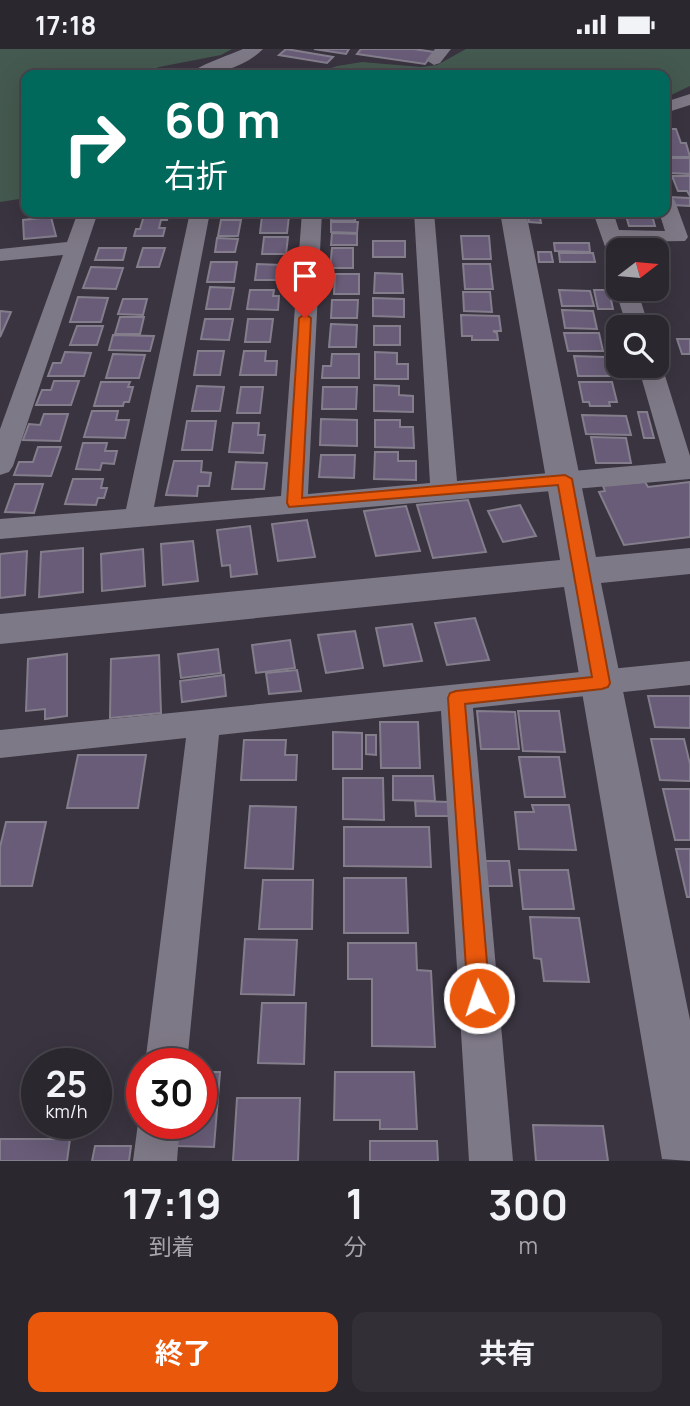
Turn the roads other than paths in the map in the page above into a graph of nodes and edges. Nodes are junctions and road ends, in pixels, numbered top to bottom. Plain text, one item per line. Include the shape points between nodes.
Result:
1 (255, 49) edge
2 (211, 70) edge
3 (688, 105) edge
4 (670, 107) edge
5 (670, 215) edge
6 (86, 217) edge
7 (199, 217) edge
8 (312, 217) edge
9 (424, 217) edge
10 (514, 217) edge
11 (604, 217) edge
12 (610, 236) joint
13 (76, 247) junction
14 (0, 255) edge
15 (654, 378) edge
16 (0, 466) edge
17 (686, 470) edge
18 (565, 479) junction
19 (444, 489) junction
20 (294, 503) junction
21 (138, 517) junction
22 (0, 529) edge
23 (690, 561) edge
24 (581, 572) junction
25 (0, 629) edge
26 (690, 673) edge
27 (602, 683) junction
28 (456, 698) junction
29 (204, 723) junction
30 (0, 744) edge
31 (168, 1048) edge
32 (157, 1139) edge
33 (690, 1159) edge
34 (155, 1161) edge
35 (491, 1161) edge

1 - 2 street
3 - 4 street
5 - 12 street via 678,237
6 - 13 street
7 - 21 street
8 - 20 street
9 - 19 street
10 - 18 street
11 - 12 street
13 - 14 street
13 - 16 street
15 - 17 street
17 - 18 street
18 - 19 street
18 - 24 street
19 - 20 street
20 - 21 street
21 - 22 street
23 - 24 street
24 - 25 street
24 - 27 street
26 - 27 street
27 - 28 street
27 - 33 street
28 - 29 street
28 - 35 street
29 - 30 street
29 - 31 street
32 - 34 street

